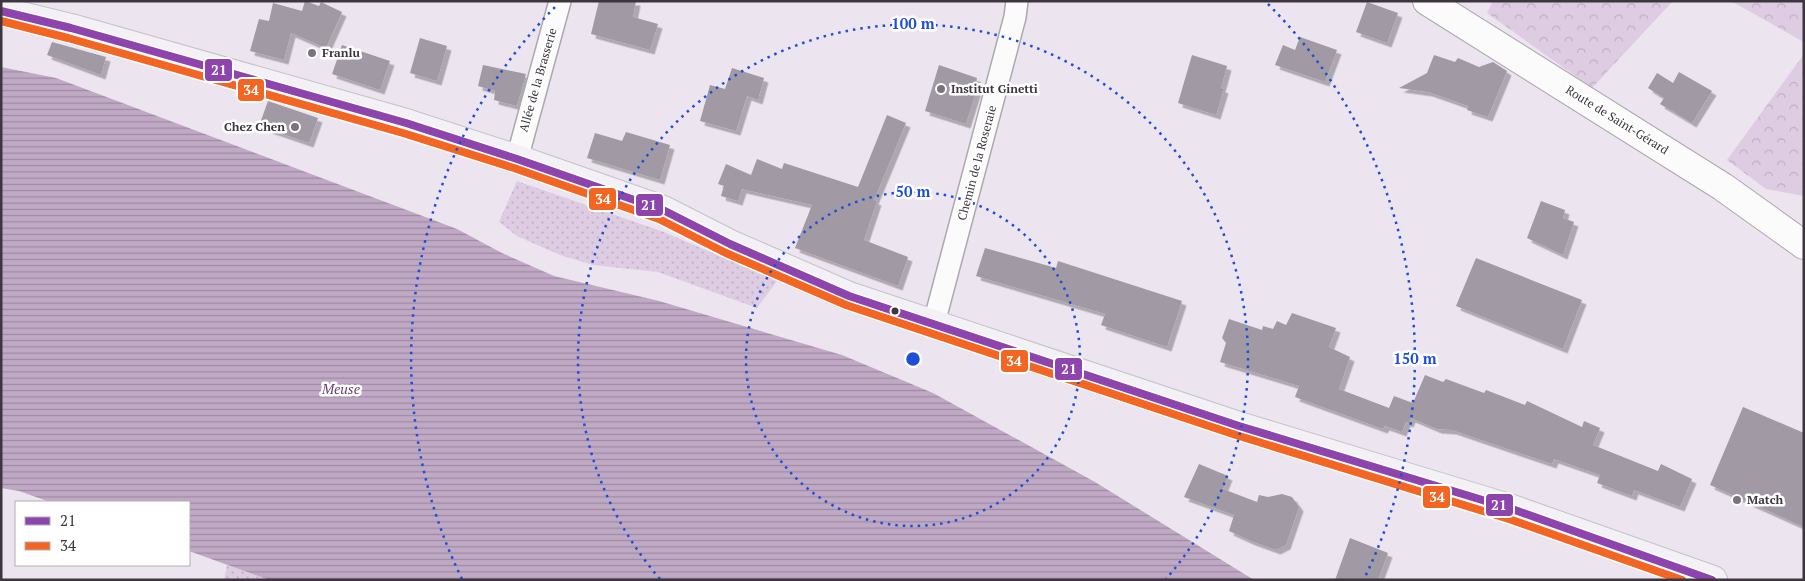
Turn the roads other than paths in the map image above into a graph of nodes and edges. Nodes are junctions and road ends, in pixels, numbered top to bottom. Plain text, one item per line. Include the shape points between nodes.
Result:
1 (6, 1) edge
2 (560, 1) edge
3 (1017, 1) edge
4 (1427, 1) edge
5 (2, 11) edge
6 (516, 159) junction
7 (1804, 245) edge
8 (934, 323) junction
9 (1713, 580) edge

1 - 5 street
2 - 6 street, Allée de la Brasserie
3 - 8 street, Chemin de la Roseraie
4 - 7 main road, Route de Saint-Gérard via 1723,186
5 - 6 main road via 396,121
6 - 8 main road via 662,210 849,296
8 - 9 main road via 1239,426 1512,509

